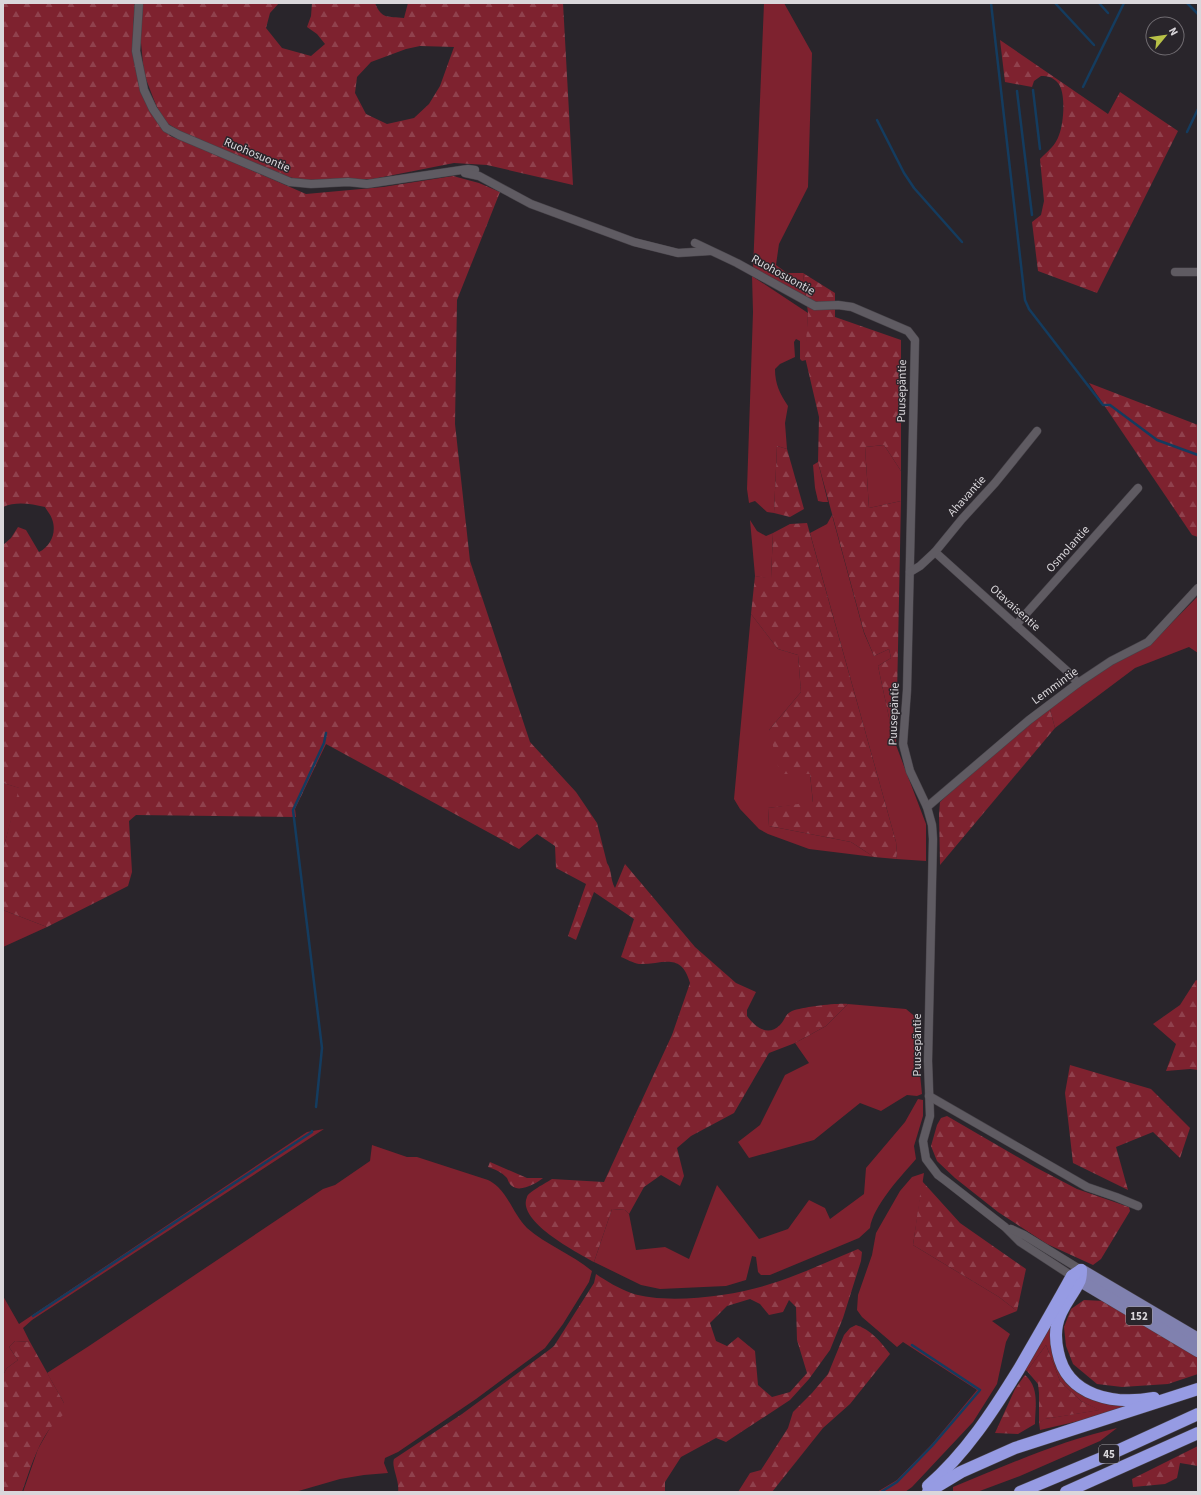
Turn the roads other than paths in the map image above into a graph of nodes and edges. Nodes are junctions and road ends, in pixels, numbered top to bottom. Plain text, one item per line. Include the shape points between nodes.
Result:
1 (139, 3) edge
2 (475, 170) dead end
3 (453, 171) junction
4 (695, 244) dead end
5 (711, 251) junction
6 (1175, 272) dead end
7 (1198, 272) edge
8 (908, 331) joint
9 (1037, 431) dead end
10 (1138, 488) dead end
11 (935, 552) junction
12 (910, 572) junction
13 (1198, 588) edge
14 (1016, 625) junction
15 (1078, 683) junction
16 (927, 807) junction
17 (929, 1096) junction
18 (1138, 1206) dead end
19 (1078, 1276) junction
20 (1198, 1339) edge
21 (1198, 1351) edge
22 (1192, 1391) edge
23 (1198, 1414) edge
24 (1198, 1433) edge
25 (922, 1492) edge
26 (928, 1492) edge
27 (1020, 1492) edge
28 (1066, 1492) edge

1 - 3 street, Ruohosuontie via 136,51 144,90 166,128 290,182 367,184
2 - 3 street, Ruohosuontie via 468,168
3 - 5 street via 479,176 531,204 634,242 678,253
4 - 5 street, Ruohosuontie
5 - 8 street, Ruohosuontie via 815,306 852,307
6 - 7 street
8 - 12 street, Puusepäntie via 915,340
9 - 11 street, Ahavantie
10 - 14 street, Osmolantie
11 - 12 street, Ahavantie
11 - 14 street, Otavaisentie
12 - 16 street, Puusepäntie via 903,744 910,772
13 - 15 street, Lemmintie via 1148,642 1111,661
14 - 15 street, Otavaisentie
15 - 16 street, Lemmintie via 1029,720
16 - 17 street, Puusepäntie via 933,839
17 - 18 street via 1087,1187
17 - 19 street, Puusepäntie via 930,1116 924,1141 926,1159 938,1175 1005,1227 1024,1235
19 - 20 main road, 152
19 - 21 main road, 152
19 - 22 highway via 1057,1326 1056,1346 1069,1377 1083,1390 1111,1399 1151,1399
19 - 25 highway via 988,1418 954,1461
22 - 26 highway via 1015,1448 961,1472
23 - 27 highway, 45
24 - 28 highway, 45

